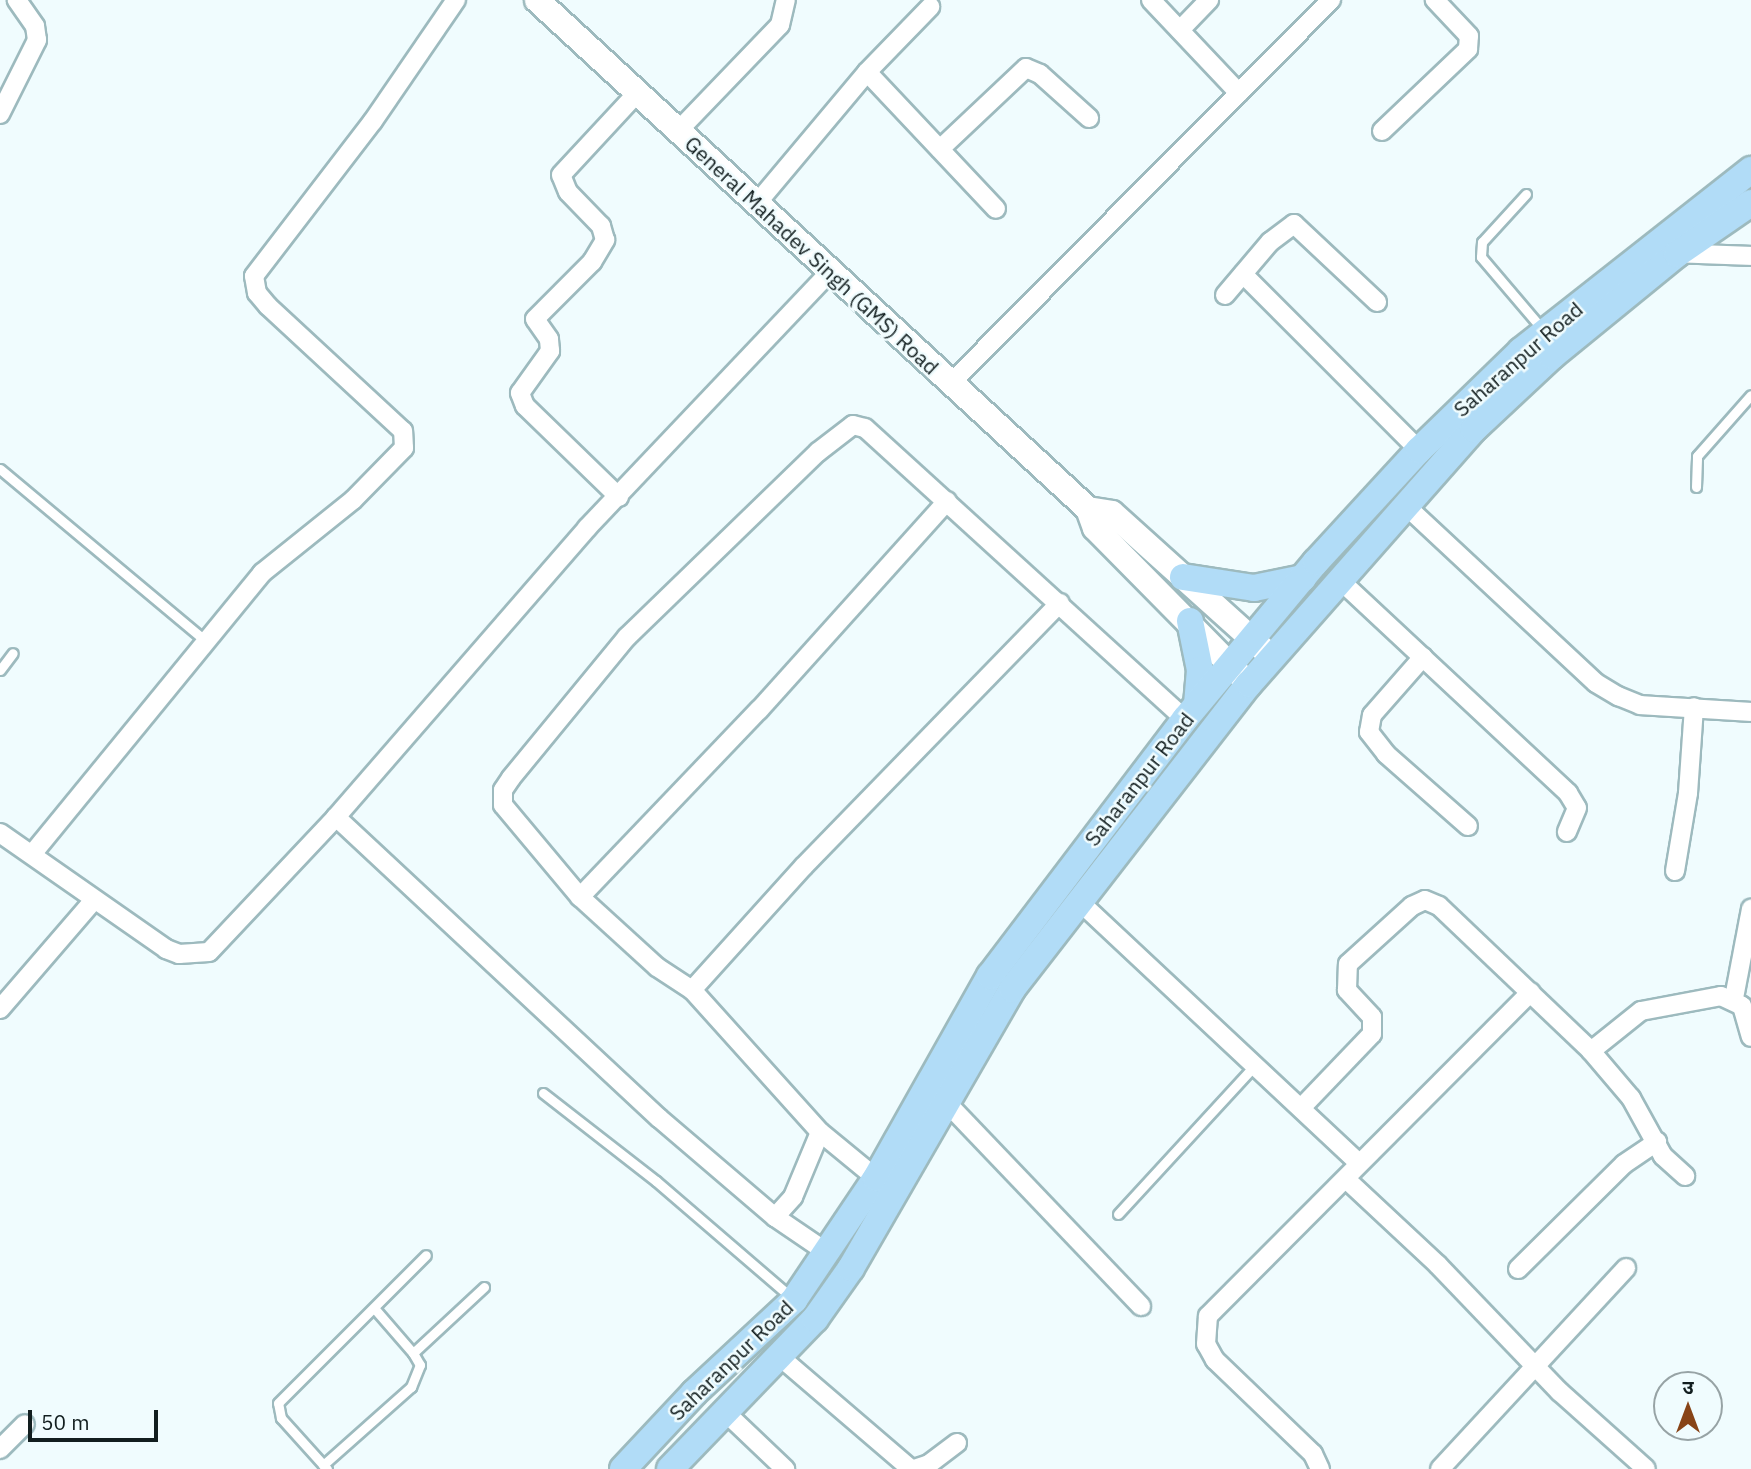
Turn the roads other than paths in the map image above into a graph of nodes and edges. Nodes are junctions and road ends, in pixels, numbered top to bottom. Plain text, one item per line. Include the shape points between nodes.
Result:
1 (17, 0) edge
2 (456, 0) edge
3 (786, 0) edge
4 (1151, 0) edge
5 (1209, 0) edge
6 (1331, 0) edge
7 (1435, 0) edge
8 (547, 3) edge
9 (930, 8) dead end
10 (1180, 30) junction
11 (867, 72) junction
12 (638, 92) junction
13 (1239, 93) junction
14 (0, 114) edge
15 (1089, 118) dead end
16 (678, 131) junction
17 (1382, 131) dead end
18 (940, 149) junction
19 (1751, 170) edge
20 (1526, 194) dead end
21 (758, 201) junction
22 (1751, 203) edge
23 (996, 209) dead end
24 (1651, 246) junction
25 (1678, 254) junction
26 (1751, 256) edge
27 (830, 272) junction
28 (1243, 274) junction
29 (1224, 295) dead end
30 (1377, 302) dead end
31 (1545, 332) junction
32 (950, 384) junction
33 (1751, 395) edge
34 (1419, 450) junction
35 (0, 469) edge
36 (1696, 486) dead end
37 (619, 497) junction
38 (947, 501) junction
39 (1404, 504) junction
40 (1088, 509) junction
41 (1183, 577) junction
42 (1303, 578) junction
43 (1343, 583) junction
44 (1060, 603) junction
45 (1189, 621) junction
46 (204, 639) junction
47 (1253, 639) junction
48 (13, 653) dead end
49 (1423, 657) junction
50 (1273, 659) junction
51 (1233, 663) junction
52 (0, 670) edge
53 (1249, 684) junction
54 (1694, 708) junction
55 (1191, 711) junction
56 (1751, 712) edge
57 (336, 817) junction
58 (1468, 826) dead end
59 (1567, 832) dead end
60 (0, 833) edge
61 (33, 853) junction
62 (1675, 871) dead end
63 (580, 897) junction
64 (94, 900) junction
65 (1081, 903) junction
66 (1751, 909) edge
67 (1001, 983) junction
68 (692, 990) junction
69 (1531, 992) junction
70 (1734, 998) junction
71 (0, 1009) edge
72 (1751, 1037) edge
73 (1591, 1051) junction
74 (1256, 1064) junction
75 (543, 1093) dead end
76 (947, 1103) junction
77 (1302, 1107) junction
78 (820, 1132) junction
79 (1657, 1142) junction
80 (1359, 1163) junction
81 (1685, 1176) dead end
82 (876, 1178) junction
83 (1347, 1180) junction
84 (1118, 1214) dead end
85 (775, 1217) junction
86 (828, 1253) junction
87 (426, 1255) dead end
88 (1626, 1268) dead end
89 (1518, 1269) dead end
90 (484, 1287) dead end
91 (794, 1300) junction
92 (1141, 1306) dead end
93 (374, 1308) junction
94 (413, 1353) junction
95 (779, 1356) junction
96 (1534, 1366) junction
97 (723, 1410) junction
98 (25, 1424) dead end
99 (957, 1443) dead end
100 (0, 1449) edge
101 (325, 1467) edge
102 (623, 1469) edge
103 (670, 1469) edge
104 (785, 1469) edge
105 (913, 1469) edge
106 (1320, 1469) edge
107 (1440, 1469) edge
108 (1646, 1469) edge

1 - 14 street via 35,26 37,40
2 - 46 street via 373,121 254,276 257,293 268,306 403,431 404,448 353,500 282,553
3 - 16 street via 780,25
4 - 10 street
5 - 10 street
6 - 13 street
7 - 17 street via 1469,36 1468,49
8 - 12 street, General Mahadev Singh (GMS) Road
9 - 11 street
10 - 13 street
11 - 18 street
11 - 21 street
12 - 16 street, General Mahadev Singh (GMS) Road
12 - 37 street via 561,175 568,192 601,226 605,240 592,262 535,319 549,339 550,351 520,393 524,406
13 - 32 street
15 - 18 street via 1040,74 1026,68
16 - 21 street, General Mahadev Singh (GMS) Road
18 - 23 street
19 - 24 main road, Saharanpur Road
20 - 31 lane via 1482,242 1481,257
21 - 27 street, General Mahadev Singh (GMS) Road
22 - 25 main road, Saharanpur Road
24 - 25 street
24 - 31 main road, Saharanpur Road
25 - 26 street
25 - 39 main road, Saharanpur Road via 1552,356 1474,429
27 - 32 street, General Mahadev Singh (GMS) Road
27 - 37 street
28 - 29 street
28 - 30 street via 1270,242 1294,224
28 - 34 street
31 - 34 main road, Saharanpur Road
32 - 40 street, General Mahadev Singh (GMS) Road
33 - 36 lane via 1697,456
34 - 42 main road, Saharanpur Road
35 - 46 lane
37 - 57 street
38 - 44 street
38 - 63 street via 760,710
38 - 63 street via 865,428 853,425 818,452 627,636 511,778 501,797 509,813
39 - 43 main road, Saharanpur Road
39 - 54 street via 1596,683 1640,705
40 - 41 street, General Mahadev Singh (GMS) Road via 1112,513
40 - 45 street, General Mahadev Singh (GMS) Road via 1095,528
41 - 42 main road via 1254,588
41 - 47 street, General Mahadev Singh (GMS) Road
42 - 47 main road, Saharanpur Road
43 - 49 street
43 - 50 main road, Saharanpur Road
44 - 55 street
44 - 68 street via 804,866
45 - 51 street, General Mahadev Singh (GMS) Road
45 - 55 main road via 1200,670
46 - 61 street
47 - 50 street, General Mahadev Singh (GMS) Road
47 - 51 main road, Saharanpur Road
48 - 52 lane
49 - 58 street via 1371,715 1369,732 1386,754
49 - 59 street via 1574,800 1576,816
50 - 53 main road, Saharanpur Road
51 - 53 street, General Mahadev Singh (GMS) Road
51 - 55 main road, Saharanpur Road
53 - 65 main road, Saharanpur Road
54 - 56 street
54 - 62 street via 1688,793
55 - 67 main road, Saharanpur Road
57 - 64 street via 209,952 179,954 166,949
57 - 85 street via 542,1012
60 - 61 street
61 - 64 street
63 - 68 street via 657,967
64 - 71 street
65 - 67 main road, Saharanpur Road
65 - 74 street
66 - 70 street
67 - 76 main road, Saharanpur Road
67 - 82 main road, Saharanpur Road
68 - 78 street
69 - 73 street
69 - 77 street via 1439,906 1418,902 1348,964 1348,990 1371,1017 1371,1034
69 - 80 street
70 - 72 street via 1742,1006
70 - 73 street via 1679,1001 1641,1011
73 - 79 street via 1631,1098
74 - 77 street
74 - 84 lane
75 - 91 lane via 656,1181
76 - 92 street
76 - 95 main road, Saharanpur Road via 851,1268 815,1319
77 - 80 street
78 - 82 street
78 - 85 street via 793,1197
79 - 81 street via 1668,1163
79 - 89 street via 1624,1164
80 - 83 street
82 - 86 main road, Saharanpur Road
83 - 96 street
83 - 106 street via 1217,1304 1204,1329 1215,1360 1313,1454
85 - 86 street
86 - 91 main road, Saharanpur Road
87 - 93 lane
88 - 96 street
90 - 94 lane
91 - 102 main road, Saharanpur Road via 694,1393
93 - 94 lane
93 - 101 lane via 278,1403 281,1418
94 - 101 lane via 420,1365 416,1381
95 - 97 main road, Saharanpur Road
95 - 105 street
96 - 107 street
96 - 108 street
97 - 103 main road, Saharanpur Road
97 - 104 street
98 - 100 street
99 - 105 street

